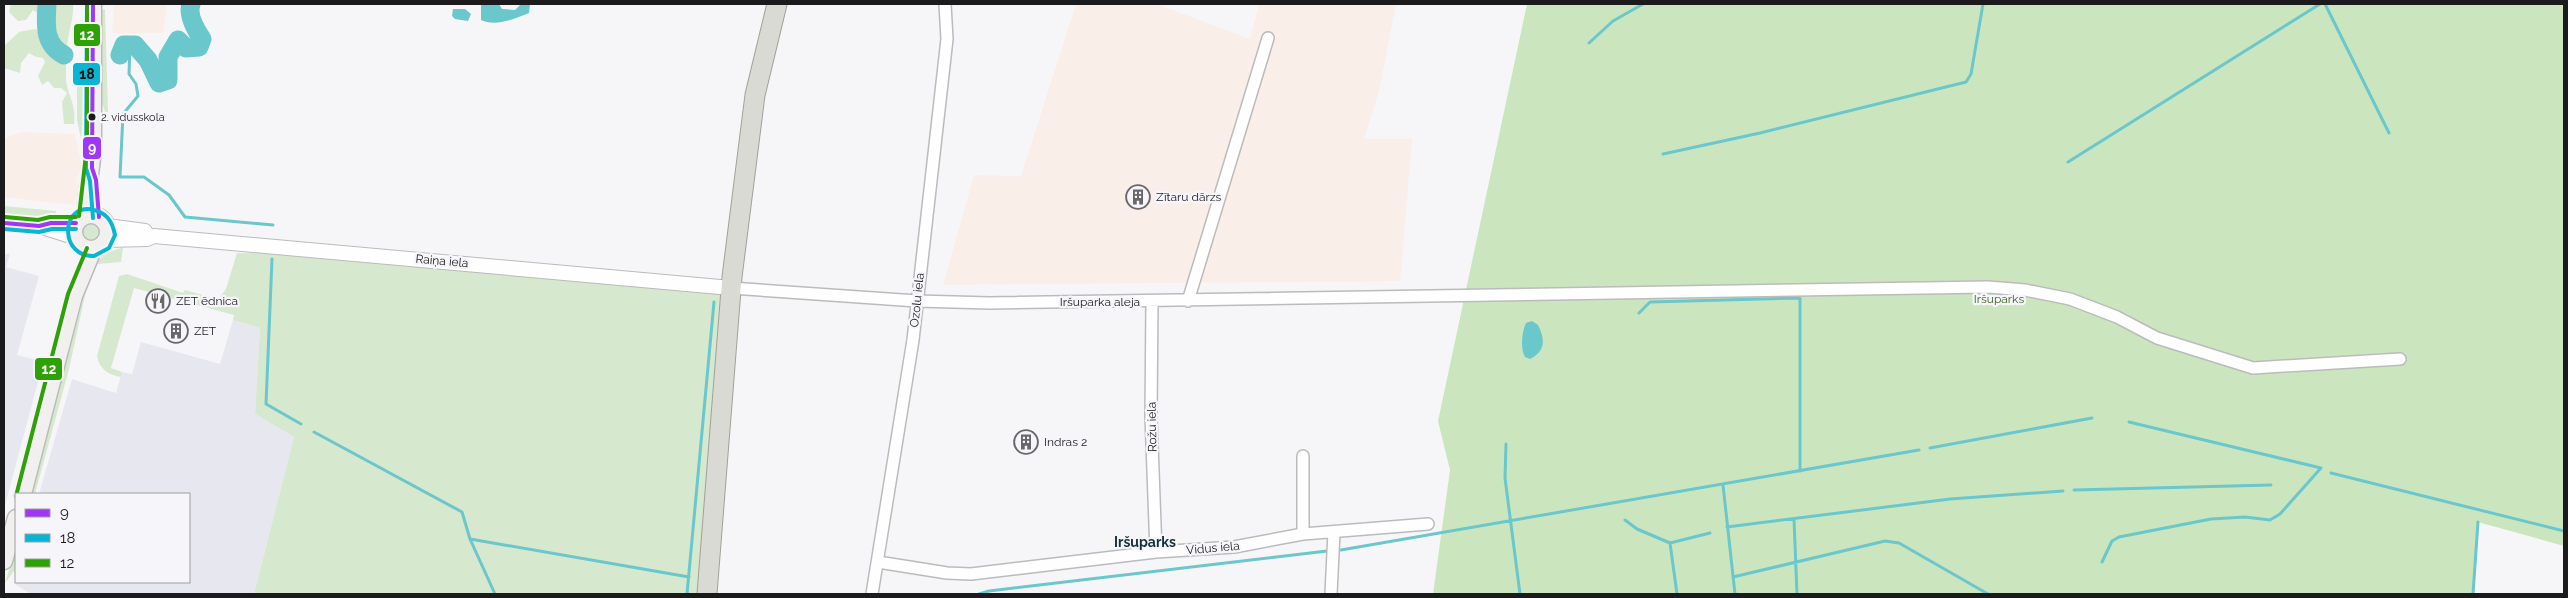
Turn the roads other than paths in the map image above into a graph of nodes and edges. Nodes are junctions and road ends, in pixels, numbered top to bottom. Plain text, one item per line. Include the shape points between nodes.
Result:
1 (93, 4) edge
2 (777, 4) edge
3 (946, 4) edge
4 (1268, 38) dead end
5 (4, 223) edge
6 (90, 232) junction
7 (731, 288) junction
8 (917, 301) junction
9 (1188, 301) junction
10 (1152, 302) junction
11 (2400, 359) dead end
12 (1303, 456) dead end
13 (23, 493) edge
14 (15, 522) edge
15 (1428, 524) dead end
16 (1334, 532) junction
17 (1303, 534) junction
18 (1156, 552) junction
19 (4, 561) edge
20 (878, 562) junction
21 (707, 594) edge
22 (872, 594) edge
23 (1331, 594) edge

1 - 6 main road via 92,168 88,179
2 - 7 highway via 755,95
3 - 8 street, Ozolu iela via 947,40
4 - 9 street
5 - 6 street, Raiņa iela via 39,226 51,223
6 - 7 street, Raiņa iela
6 - 13 main road via 72,286 74,296
7 - 8 street, Iršuparka aleja
7 - 21 highway
8 - 10 street, Iršuparka aleja
8 - 20 street, Ozolu iela via 906,392
9 - 10 street, Iršuparka aleja
9 - 11 street, Iršuparka aleja via 1988,287 2070,299 2117,317 2157,338 2253,368
10 - 18 street, Rožu iela via 1151,416
12 - 17 street
14 - 19 main road
15 - 16 street, Vidus iela
16 - 17 street, Vidus iela
16 - 23 street
17 - 18 street, Vidus iela via 1234,547
18 - 20 street, Vidus iela via 971,574
20 - 22 street, Ozolu iela

